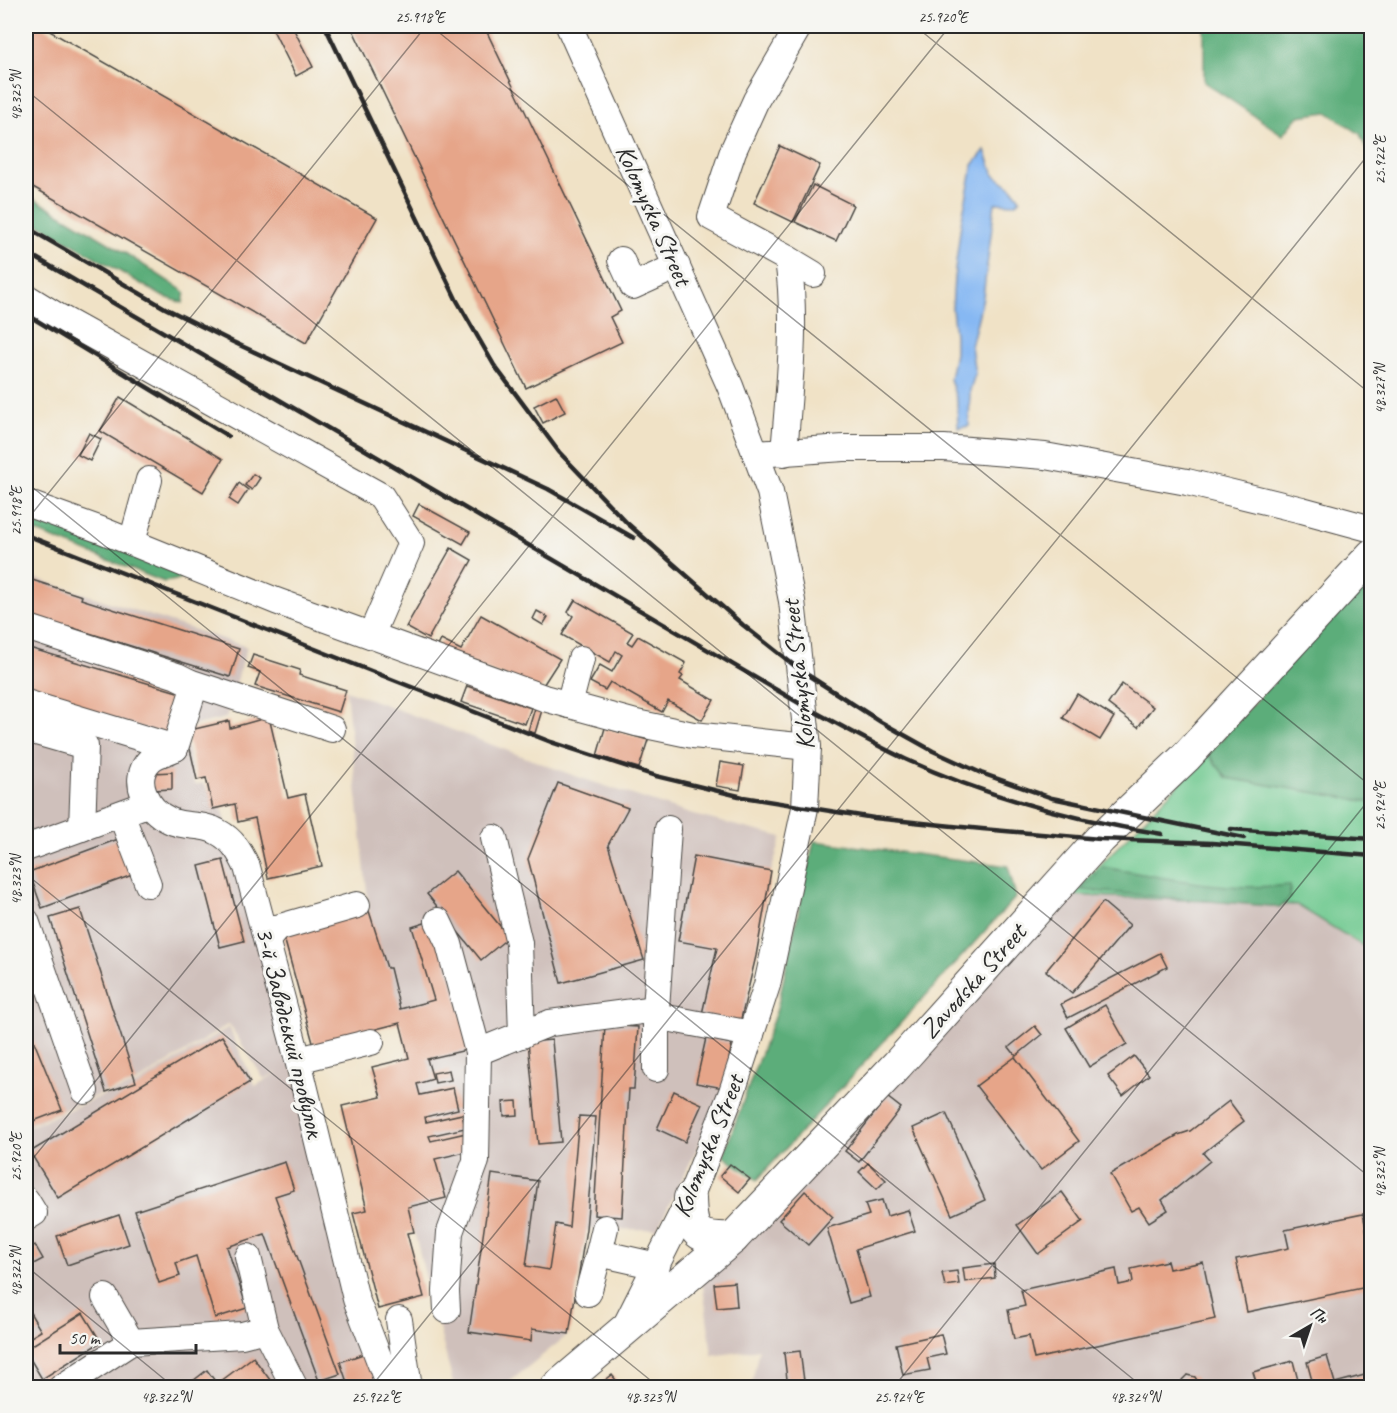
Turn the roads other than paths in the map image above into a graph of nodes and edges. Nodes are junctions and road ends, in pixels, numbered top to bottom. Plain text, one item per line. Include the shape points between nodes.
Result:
1 (569, 26) edge
2 (799, 26) edge
3 (788, 259) junction
4 (621, 260) dead end
5 (677, 266) junction
6 (813, 274) dead end
7 (26, 297) edge
8 (784, 453) junction
9 (756, 454) junction
10 (149, 480) dead end
11 (26, 503) edge
12 (1371, 529) edge
13 (132, 542) junction
14 (1371, 555) edge
15 (26, 627) edge
16 (371, 635) junction
17 (581, 659) dead end
18 (189, 682) junction
19 (26, 703) edge
20 (569, 705) junction
21 (26, 729) edge
22 (332, 729) dead end
23 (808, 747) junction
24 (175, 748) junction
25 (147, 804) junction
26 (121, 814) junction
27 (82, 828) junction
28 (668, 830) dead end
29 (494, 838) dead end
30 (26, 848) edge
31 (148, 884) dead end
32 (357, 906) dead end
33 (26, 921) edge
34 (438, 921) dead end
35 (267, 940) junction
36 (656, 1012) junction
37 (751, 1034) junction
38 (522, 1035) junction
39 (371, 1042) dead end
40 (478, 1052) junction
41 (298, 1060) junction
42 (656, 1069) dead end
43 (85, 1091) dead end
44 (690, 1197) junction
45 (26, 1200) edge
46 (26, 1218) edge
47 (605, 1228) dead end
48 (733, 1238) junction
49 (599, 1253) junction
50 (248, 1257) dead end
51 (657, 1266) junction
52 (588, 1293) dead end
53 (105, 1297) dead end
54 (447, 1310) dead end
55 (399, 1320) dead end
56 (265, 1329) junction
57 (621, 1334) junction
58 (131, 1342) junction
59 (61, 1388) edge
60 (295, 1388) edge
61 (390, 1388) edge
62 (409, 1388) edge
63 (556, 1388) edge

1 - 5 street, Kolomyska Street
2 - 3 street via 756,100 711,217
3 - 6 street
3 - 8 street via 792,286
4 - 5 street via 633,286
5 - 9 street, Kolomyska Street
7 - 16 street via 381,496 411,543
8 - 9 street
8 - 12 street via 844,448 944,448 1045,456 1187,482
9 - 23 street, Kolomyska Street via 770,492 792,601
10 - 13 street
11 - 13 street
13 - 16 street
14 - 48 main road, Zavodska Street via 1186,757 1100,839 897,1065
15 - 18 street
16 - 20 street
17 - 20 street
18 - 22 street
18 - 24 street via 193,691
19 - 24 street
20 - 23 street via 693,735
21 - 27 street via 85,746
23 - 37 street, Kolomyska Street via 805,808 767,985
24 - 25 street via 152,758 143,770 141,783
25 - 26 street
25 - 35 street, 3-й Заводський провулок via 170,821 218,831 238,848
26 - 27 street
26 - 31 street
27 - 30 street
28 - 36 street
29 - 38 street via 519,943
32 - 35 street via 277,928
33 - 43 street
34 - 40 street via 449,944
35 - 41 street, 3-й Заводський провулок
36 - 37 street
36 - 38 street via 550,1023
36 - 42 street
37 - 44 street, Kolomyska Street
38 - 40 street
39 - 41 street
40 - 54 street via 476,1161 450,1232
41 - 61 street, 3-й Заводський провулок via 356,1299
44 - 48 main road via 692,1221 702,1236
44 - 51 street, Kolomyska Street
45 - 46 street via 34,1213
47 - 49 street
48 - 57 main road, Zavodska Street
49 - 51 street
49 - 52 street
50 - 56 street
51 - 57 street, Kolomyska Street
53 - 58 street
55 - 62 street
56 - 58 street via 242,1335
56 - 60 street
57 - 63 main road, Zavodska Street
58 - 59 street

